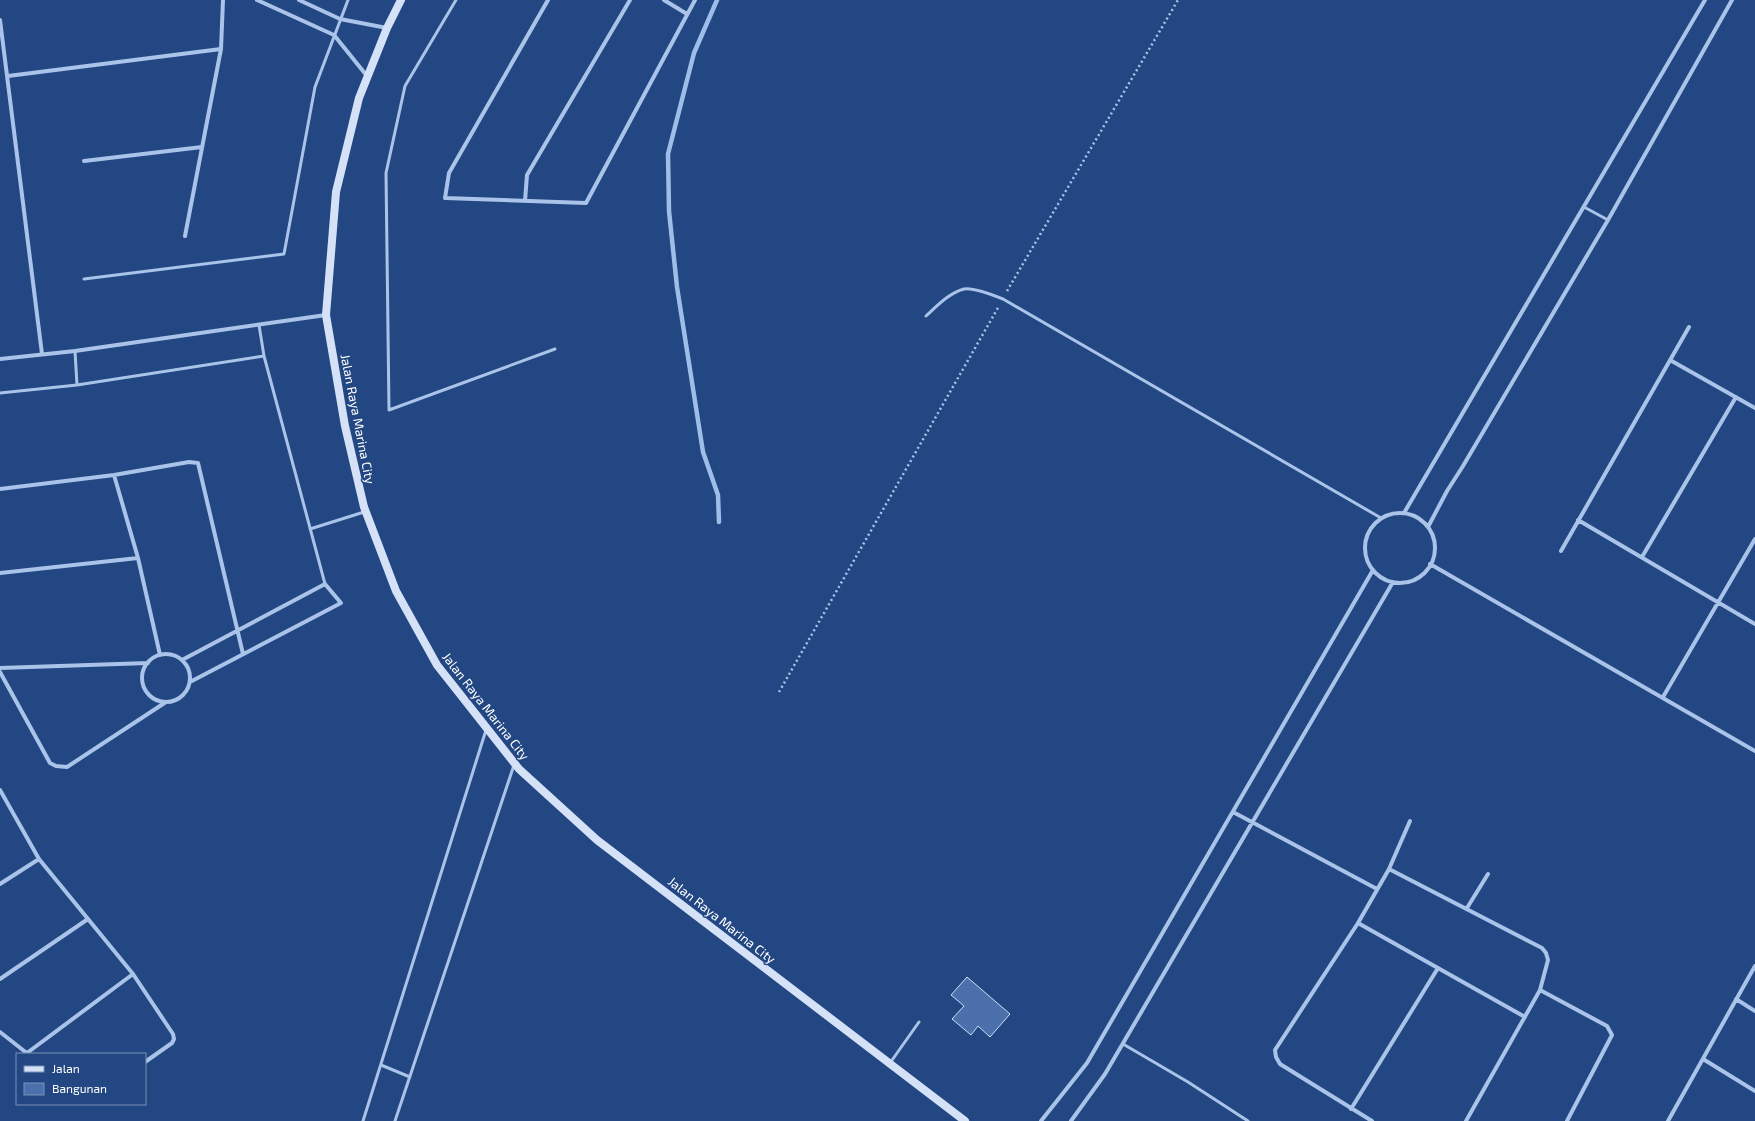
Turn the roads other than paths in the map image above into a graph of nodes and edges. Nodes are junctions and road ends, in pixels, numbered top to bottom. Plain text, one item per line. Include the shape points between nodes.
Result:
1 (223, 0) edge
2 (257, 0) edge
3 (299, 0) edge
4 (348, 0) edge
5 (401, 0) edge
6 (456, 0) edge
7 (548, 0) edge
8 (630, 0) edge
9 (664, 0) edge
10 (695, 0) edge
11 (1706, 0) edge
12 (1732, 0) edge
13 (687, 14) junction
14 (340, 19) junction
15 (0, 20) edge
16 (386, 28) junction
17 (334, 35) junction
18 (221, 48) junction
19 (8, 76) junction
20 (367, 76) junction
21 (202, 146) junction
22 (84, 161) dead end
23 (525, 201) junction
24 (1584, 207) junction
25 (1608, 220) junction
26 (185, 236) dead end
27 (84, 279) dead end
28 (326, 315) junction
29 (926, 316) dead end
30 (259, 325) junction
31 (1689, 327) dead end
32 (556, 349) dead end
33 (75, 351) junction
34 (42, 354) junction
35 (264, 356) junction
36 (0, 359) edge
37 (1670, 360) junction
38 (77, 385) junction
39 (0, 393) edge
40 (1736, 397) junction
41 (1755, 408) edge
42 (114, 475) junction
43 (0, 488) edge
44 (366, 511) junction
45 (1404, 513) junction
46 (1381, 518) junction
47 (1578, 520) junction
48 (1428, 527) junction
49 (310, 529) junction
50 (1755, 539) edge
51 (1560, 551) dead end
52 (1642, 557) junction
53 (138, 558) junction
54 (1430, 564) junction
55 (1373, 570) junction
56 (0, 573) edge
57 (1393, 582) junction
58 (325, 584) junction
59 (1718, 603) junction
60 (1755, 624) edge
61 (237, 630) junction
62 (243, 654) junction
63 (160, 655) junction
64 (182, 660) junction
65 (148, 663) junction
66 (0, 668) edge
67 (0, 672) edge
68 (190, 682) junction
69 (1663, 697) junction
70 (166, 702) junction
71 (486, 728) junction
72 (1755, 751) edge
73 (515, 763) junction
74 (0, 790) edge
75 (1233, 812) junction
76 (1253, 821) junction
77 (1410, 821) dead end
78 (38, 859) junction
79 (1388, 869) junction
80 (1488, 874) dead end
81 (0, 884) edge
82 (1377, 889) junction
83 (1467, 908) junction
84 (88, 919) junction
85 (1358, 923) junction
86 (1755, 966) edge
87 (1438, 968) junction
88 (133, 974) junction
89 (0, 979) edge
90 (1540, 990) junction
91 (1736, 999) junction
92 (1755, 1010) edge
93 (1525, 1017) junction
94 (919, 1022) dead end
95 (0, 1032) edge
96 (1123, 1044) junction
97 (27, 1053) edge
98 (29, 1053) edge
99 (1703, 1059) junction
100 (146, 1061) edge
101 (889, 1064) junction
102 (381, 1065) junction
103 (410, 1077) junction
104 (1755, 1091) edge
105 (1351, 1109) junction
106 (363, 1121) edge
107 (395, 1121) edge
108 (965, 1121) edge
109 (1041, 1121) edge
110 (1071, 1121) edge
111 (1248, 1121) edge
112 (1372, 1121) edge
113 (1466, 1121) edge
114 (1567, 1121) edge
115 (1668, 1121) edge

1 - 18 street
2 - 17 street
3 - 14 street
4 - 14 lane
5 - 16 main road, Jalan Raya Marina City
6 - 32 lane via 405,86 386,172 389,410
7 - 23 street via 449,173 445,198
8 - 23 street via 527,174
9 - 13 street
10 - 13 street
11 - 24 street
12 - 25 street
13 - 23 street via 586,203
14 - 16 street
14 - 17 lane
15 - 19 street
16 - 20 main road, Jalan Raya Marina City
17 - 20 street
17 - 27 lane via 315,87 284,254
18 - 19 street
18 - 21 street
19 - 34 street
20 - 28 main road, Jalan Raya Marina City via 359,98 336,192
21 - 22 street
21 - 26 street
24 - 25 lane
24 - 45 street
25 - 48 street
28 - 30 street
28 - 44 main road, Jalan Raya Marina City via 345,426
29 - 46 lane via 944,300 964,289 984,292 1003,299
30 - 33 street
30 - 35 lane
31 - 37 street
33 - 34 street
33 - 38 lane
34 - 36 street
35 - 38 lane
35 - 49 lane
37 - 40 street
37 - 47 street
38 - 39 lane
40 - 41 street
40 - 52 street
42 - 43 street
42 - 53 street
42 - 61 street via 189,462 198,463
44 - 49 lane
44 - 71 main road, Jalan Raya Marina City via 396,591 433,659
45 - 46 street
45 - 48 street
46 - 55 street via 1372,526 1365,548 1367,560
47 - 51 street
47 - 52 street
48 - 54 street via 1434,545 1434,555
49 - 58 lane
50 - 59 street
52 - 59 street
53 - 56 street
53 - 63 street
54 - 57 street via 1418,577
54 - 69 street
55 - 57 street via 1382,578
55 - 75 street
57 - 76 street
58 - 61 street
58 - 62 street via 341,604
59 - 60 street
59 - 69 street
61 - 62 street
61 - 64 street
62 - 68 street
63 - 64 street via 168,654
63 - 65 street
64 - 68 street via 188,666
65 - 66 street
65 - 70 street via 142,677 146,692 159,701
67 - 70 street via 50,762 56,766 67,767
68 - 70 street via 182,696
69 - 72 street
71 - 73 main road, Jalan Raya Marina City
71 - 102 lane
73 - 101 main road, Jalan Raya Marina City via 597,840
73 - 103 lane
74 - 78 street
75 - 76 street
75 - 109 street via 1087,1063
76 - 82 street
76 - 96 street
77 - 79 street
78 - 81 street
78 - 84 street
79 - 82 street
79 - 83 street
80 - 83 street
82 - 85 street
83 - 90 street via 1542,948 1548,960
84 - 88 street
84 - 89 street
85 - 87 street
85 - 105 street via 1275,1050 1280,1064
86 - 91 street
87 - 93 street
87 - 105 street
88 - 98 street
88 - 100 street via 174,1039
90 - 93 street
90 - 114 street via 1607,1026 1612,1035
91 - 92 street
91 - 99 street
93 - 113 street
94 - 101 lane
95 - 97 street
96 - 110 street
96 - 111 lane
99 - 104 street
99 - 115 street
101 - 108 main road, Jalan Raya Marina City
102 - 103 lane
102 - 106 lane
103 - 107 lane
105 - 112 street

